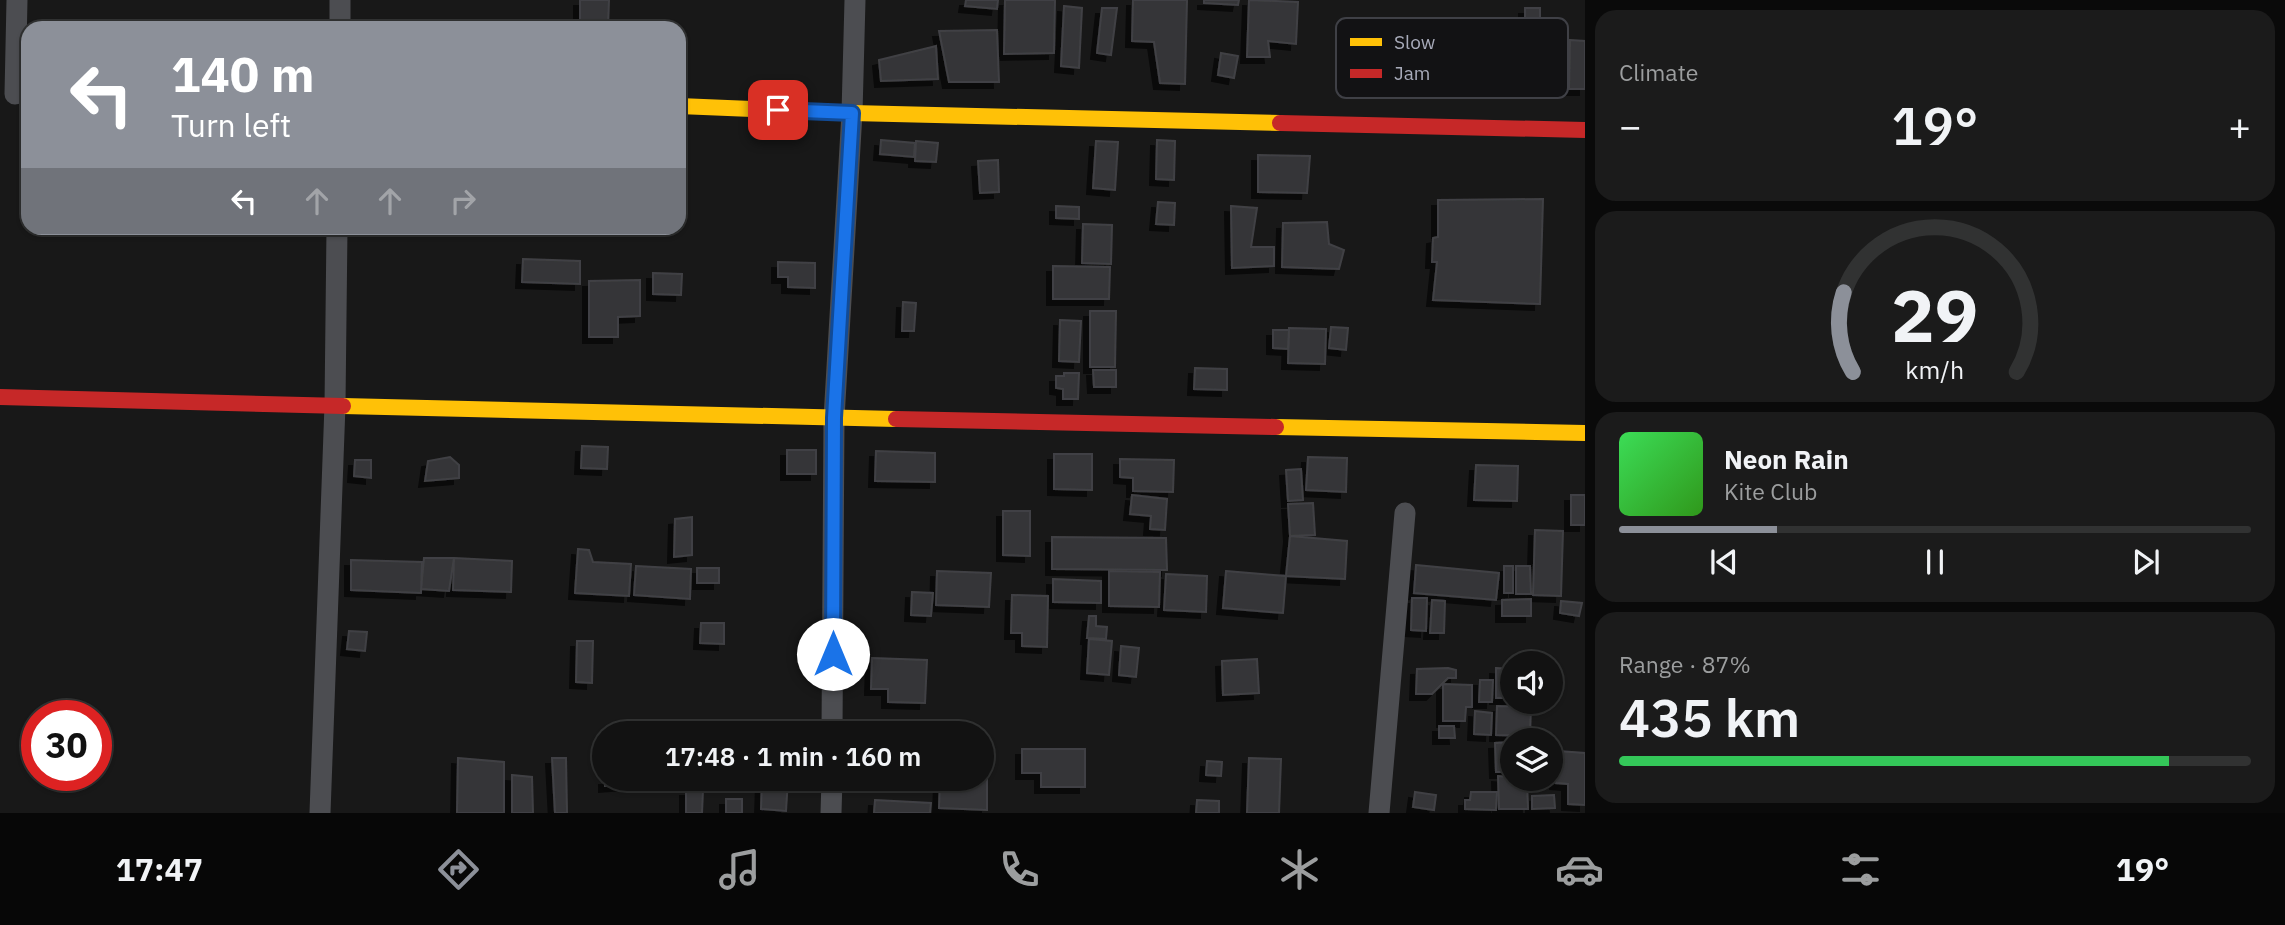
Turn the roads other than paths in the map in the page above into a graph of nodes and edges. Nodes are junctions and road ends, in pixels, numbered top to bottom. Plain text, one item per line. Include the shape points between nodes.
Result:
1 (17, 0) edge
2 (340, 0) edge
3 (855, 0) edge
4 (340, 21) edge
5 (14, 94) edge
6 (686, 106) edge
7 (852, 113) junction
8 (1585, 130) edge
9 (337, 235) edge
10 (0, 397) edge
11 (335, 405) junction
12 (834, 418) junction
13 (1585, 433) edge
14 (1405, 513) dead end
15 (832, 721) edge
16 (832, 791) edge
17 (320, 813) edge
18 (831, 813) edge
19 (1379, 813) edge

1 - 5 street
2 - 4 street
3 - 7 street
6 - 7 street
7 - 8 street
7 - 12 street
9 - 11 street
10 - 11 street
11 - 12 street
11 - 17 street
12 - 13 street
12 - 15 street
14 - 19 street
16 - 18 street

